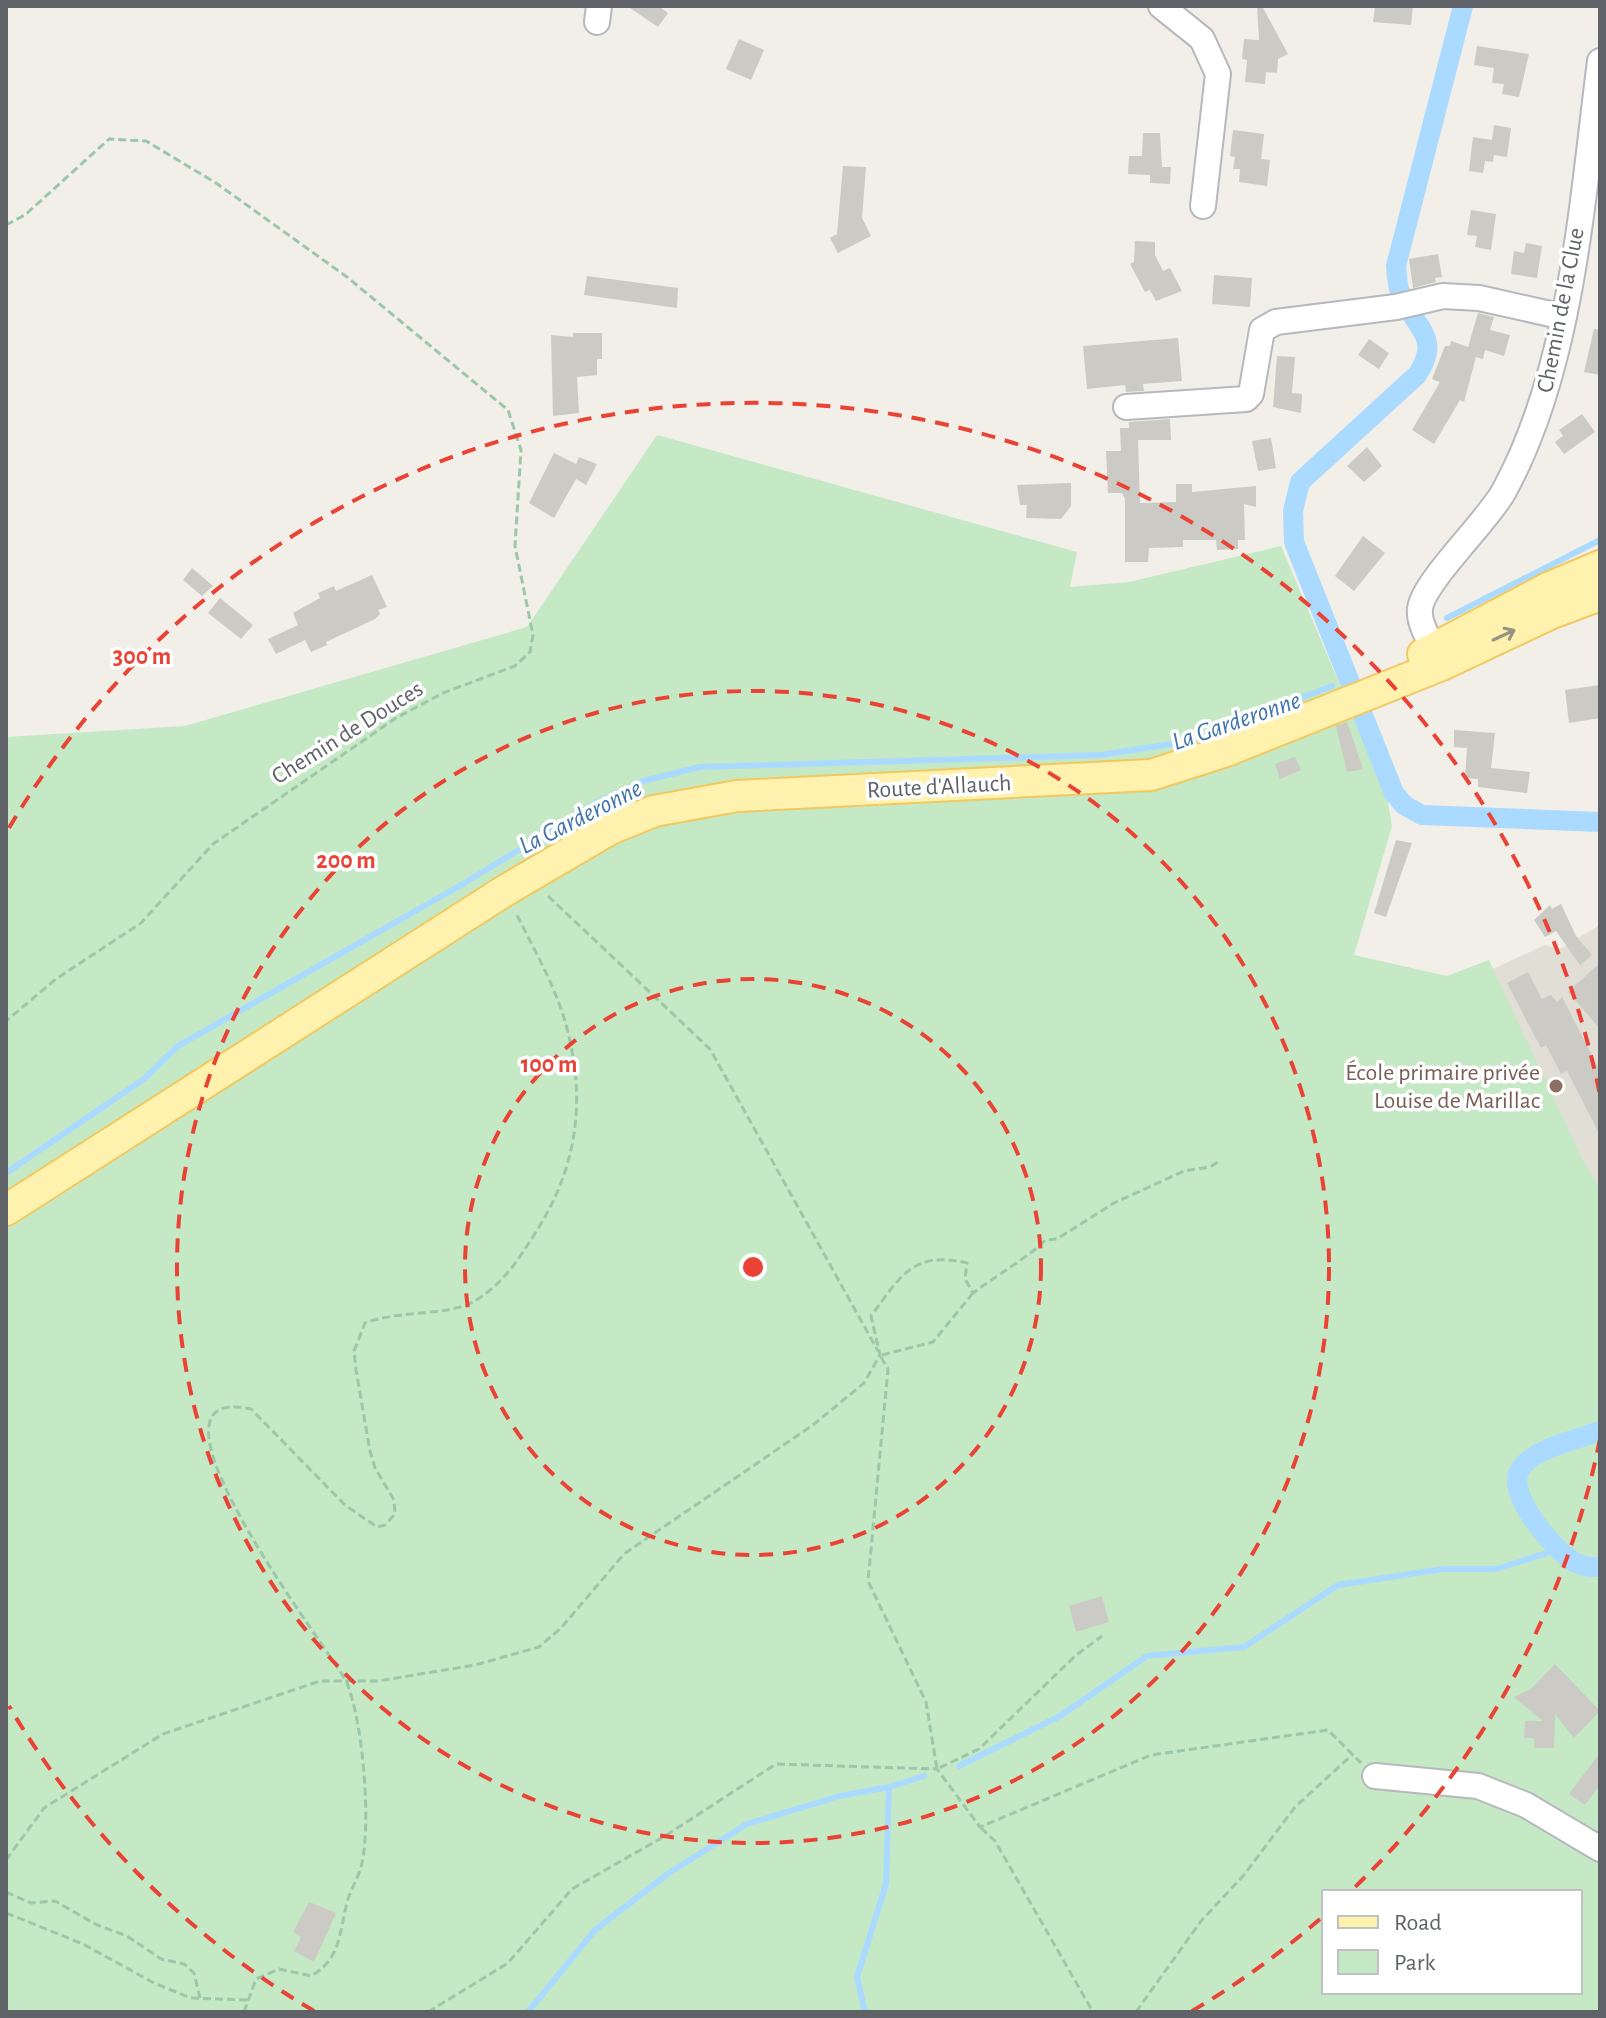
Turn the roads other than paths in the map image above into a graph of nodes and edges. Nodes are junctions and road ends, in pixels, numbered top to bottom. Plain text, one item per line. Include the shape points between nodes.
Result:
1 (1161, 6) edge
2 (1600, 61) edge
3 (1598, 87) edge
4 (1203, 206) dead end
5 (1564, 317) junction
6 (1126, 407) dead end
7 (1600, 566) edge
8 (1600, 595) edge
9 (1439, 655) junction
10 (6, 1210) edge
11 (1375, 1776) road end
12 (1600, 1849) edge

1 - 4 street via 1202,39 1218,74
2 - 3 street, Chemin de la Clue
3 - 5 street, Chemin de la Clue
5 - 6 street via 1479,298 1443,296 1276,322 1262,330 1246,399
5 - 9 street, Chemin de la Clue via 1545,395 1504,491 1427,591 1420,609 1423,627
7 - 9 main road, Route d'Allauch via 1548,588
9 -> 8 main road, Route d'Allauch
9 - 10 main road, Route d'Allauch via 1355,698 1226,751 1151,775 694,801 654,811 610,829 516,884
11 - 12 street via 1478,1786 1526,1805

